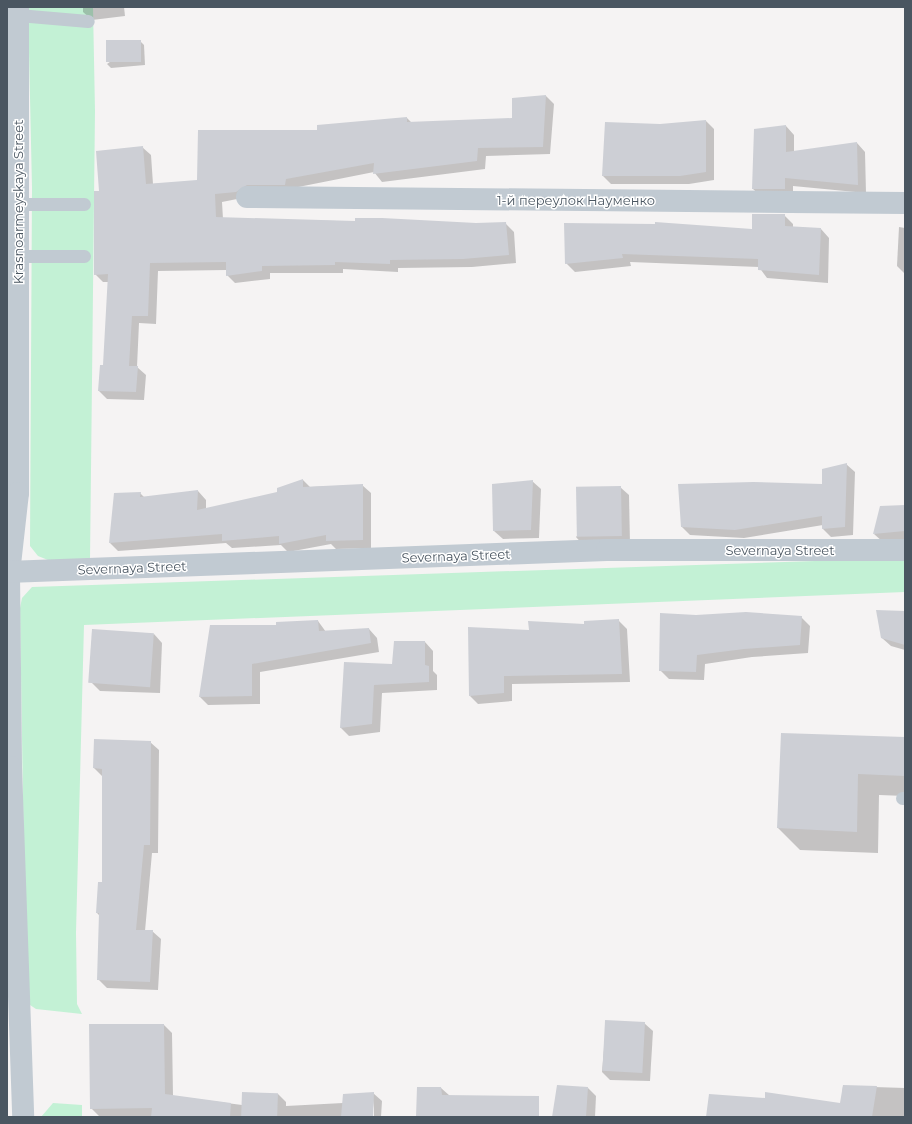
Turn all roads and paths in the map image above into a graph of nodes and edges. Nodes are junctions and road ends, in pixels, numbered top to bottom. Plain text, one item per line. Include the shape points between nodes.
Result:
1 (18, 11) edge
2 (88, 21) dead end
3 (247, 197) dead end
4 (905, 203) edge
5 (18, 204) junction
6 (84, 204) dead end
7 (18, 256) junction
8 (84, 256) dead end
9 (905, 550) edge
10 (8, 573) edge
11 (12, 962) edge
12 (22, 1080) junction
13 (7, 1114) edge
14 (23, 1117) edge

1 - 2 lane
1 - 5 street, Krasnoarmeyskaya Street
3 - 4 street, 1-й переулок Науменко
5 - 6 lane
5 - 7 street, Krasnoarmeyskaya Street
7 - 8 lane
7 - 10 street, Krasnoarmeyskaya Street via 18,493
9 - 10 street, Severnaya Street via 607,550
10 - 11 street, Krasnoarmeyskaya Street
11 - 12 street, Krasnoarmeyskaya Street
12 - 13 street
12 - 14 street, Krasnoarmeyskaya Street

